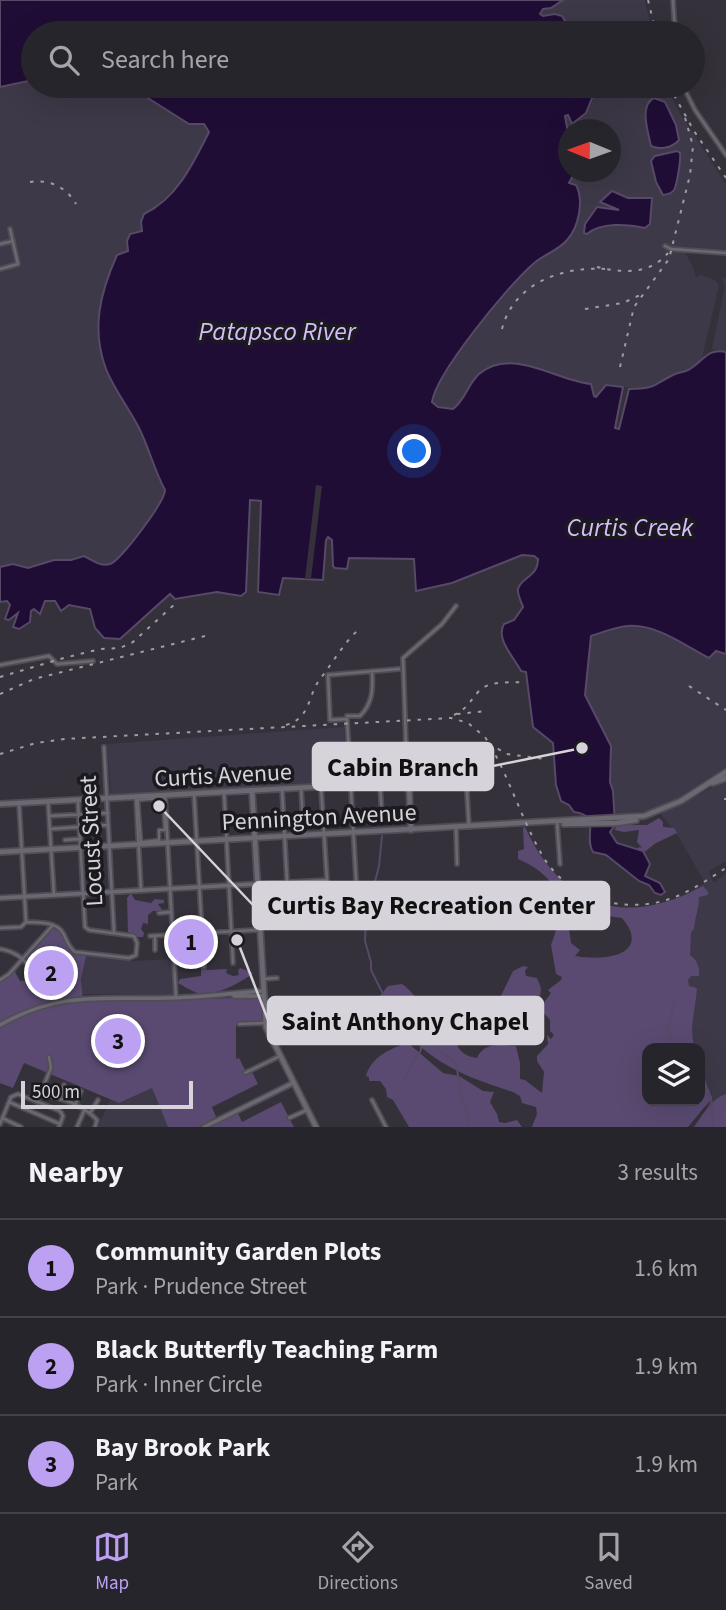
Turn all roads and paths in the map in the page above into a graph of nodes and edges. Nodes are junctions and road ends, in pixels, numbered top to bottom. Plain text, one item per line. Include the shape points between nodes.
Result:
1 (673, 0) edge
2 (675, 21) edge
3 (689, 98) edge
4 (726, 155) edge
5 (10, 229) dead end
6 (13, 241) junction
7 (0, 244) edge
8 (664, 246) dead end
9 (726, 253) edge
10 (0, 269) edge
11 (456, 606) dead end
12 (93, 661) dead end
13 (0, 665) edge
14 (400, 670) dead end
15 (372, 671) junction
16 (346, 716) dead end
17 (104, 747) dead end
18 (726, 772) edge
19 (467, 775) dead end
20 (726, 778) edge
21 (446, 781) dead end
22 (409, 783) junction
23 (380, 784) junction
24 (709, 784) junction
25 (350, 785) junction
26 (321, 787) junction
27 (301, 788) junction
28 (282, 789) junction
29 (252, 791) junction
30 (224, 792) junction
31 (194, 794) junction
32 (165, 795) junction
33 (136, 797) junction
34 (107, 798) junction
35 (78, 800) junction
36 (48, 802) junction
37 (19, 803) junction
38 (0, 804) edge
39 (108, 813) junction
40 (78, 814) junction
41 (49, 816) junction
42 (382, 816) dead end
43 (411, 822) junction
44 (557, 822) junction
45 (108, 825) junction
46 (79, 827) junction
47 (456, 827) junction
48 (470, 827) junction
49 (50, 829) junction
50 (411, 830) junction
51 (376, 832) junction
52 (353, 833) junction
53 (324, 835) junction
54 (304, 836) junction
55 (284, 837) junction
56 (255, 838) junction
57 (80, 839) junction
58 (65, 840) dead end
59 (226, 840) junction
60 (197, 841) junction
61 (140, 843) junction
62 (168, 843) junction
63 (109, 846) junction
64 (80, 848) junction
65 (51, 849) junction
66 (22, 851) junction
67 (0, 852) edge
68 (457, 864) dead end
69 (560, 864) dead end
70 (356, 879) dead end
71 (327, 880) junction
72 (287, 882) junction
73 (258, 884) junction
74 (228, 885) junction
75 (199, 887) junction
76 (170, 888) junction
77 (141, 890) junction
78 (111, 891) junction
79 (82, 893) junction
80 (54, 895) junction
81 (24, 896) junction
82 (0, 898) edge
83 (329, 911) dead end
84 (172, 912) junction
85 (159, 913) dead end
86 (289, 918) dead end
87 (26, 922) junction
88 (53, 925) junction
89 (0, 928) edge
90 (260, 930) junction
91 (231, 932) junction
92 (114, 933) junction
93 (202, 933) junction
94 (173, 935) junction
95 (0, 949) edge
96 (155, 950) dead end
97 (23, 958) junction
98 (233, 963) dead end
99 (204, 967) dead end
100 (37, 978) dead end
101 (277, 978) dead end
102 (263, 979) junction
103 (0, 980) edge
104 (263, 993) junction
105 (176, 998) junction
106 (265, 1023) junction
107 (239, 1024) dead end
108 (0, 1025) edge
109 (280, 1056) junction
110 (49, 1057) dead end
111 (245, 1073) dead end
112 (293, 1083) junction
113 (64, 1085) dead end
114 (81, 1091) dead end
115 (40, 1093) junction
116 (60, 1098) junction
117 (98, 1100) dead end
118 (372, 1100) dead end
119 (37, 1101) junction
120 (9, 1102) junction
121 (75, 1105) junction
122 (84, 1110) junction
123 (307, 1110) junction
124 (90, 1113) junction
125 (2, 1118) junction
126 (289, 1118) dead end
127 (0, 1124) edge
128 (60, 1126) edge
129 (21, 1127) edge
130 (77, 1127) edge
131 (95, 1127) edge
132 (204, 1127) edge
133 (316, 1127) edge
134 (386, 1127) edge

1 - 2 street
3 - 4 street
5 - 6 street
6 - 7 street
6 - 10 street via 18,264
8 - 9 street
11 - 22 street via 403,658
12 - 13 street via 57,663 49,656
14 - 15 street
15 - 16 street via 373,691 366,709 360,716
15 - 25 street via 328,675 330,720 347,719
17 - 34 street, Locust Street
18 - 24 main road, Pennington Avenue
19 - 48 street
20 - 24 main road, Pennington Avenue
21 - 22 street, Curtis Avenue
22 - 23 main road, Curtis Avenue
22 - 43 main road
23 - 25 main road, Curtis Avenue
23 - 42 street
24 - 44 main road, Pennington Avenue via 644,816
25 - 26 main road, Curtis Avenue
25 - 52 street
26 - 27 main road, Curtis Avenue
26 - 53 street
27 - 28 main road, Curtis Avenue
27 - 54 street
28 - 29 main road, Curtis Avenue
28 - 55 street
29 - 30 main road, Curtis Avenue
29 - 56 main road
30 - 31 main road, Curtis Avenue
30 - 59 street
31 - 32 main road, Curtis Avenue
31 - 60 street
32 - 33 main road, Curtis Avenue
32 - 62 street
33 - 34 main road, Curtis Avenue
33 - 61 street
34 - 35 main road, Curtis Avenue
34 - 39 street, Locust Street
35 - 36 main road, Curtis Avenue
35 - 40 street
36 - 37 main road, Curtis Avenue
36 - 41 street
37 - 38 main road, Curtis Avenue
37 - 66 street
39 - 40 street
39 - 45 street, Locust Street
40 - 41 street
40 - 46 street
41 - 49 street
43 - 50 main road
43 - 51 main road via 409,828
44 - 48 main road, Pennington Avenue
44 - 69 street
45 - 46 street
45 - 63 street, Locust Street
46 - 49 street
46 - 57 street
47 - 48 main road, Pennington Avenue
47 - 50 main road, Pennington Avenue
47 - 68 street
49 - 65 street
50 - 51 main road, Pennington Avenue
51 - 52 main road, Pennington Avenue
52 - 53 main road, Pennington Avenue
52 - 70 street
53 - 54 main road, Pennington Avenue
53 - 71 street
54 - 55 main road, Pennington Avenue
55 - 56 main road, Pennington Avenue
55 - 72 street
56 - 59 main road, Pennington Avenue
56 - 73 main road
57 - 58 street
57 - 64 street
59 - 60 main road, Pennington Avenue
59 - 74 street
60 - 62 main road, Pennington Avenue
60 - 75 street
61 - 61 street via 159,840 159,830 165,830 163,798 138,800
61 - 62 main road, Pennington Avenue
61 - 63 main road, Pennington Avenue
61 - 77 street
62 - 76 street
63 - 64 main road, Pennington Avenue
63 - 78 street, Locust Street
64 - 65 main road, Pennington Avenue
64 - 79 street
65 - 66 main road, Pennington Avenue
65 - 80 street
66 - 67 main road, Pennington Avenue
66 - 81 street
71 - 72 street
71 - 83 street
72 - 73 street
72 - 86 street
73 - 74 street
73 - 90 main road
74 - 75 street
74 - 91 street
75 - 76 street
75 - 93 street
76 - 77 street
76 - 84 street
77 - 78 street
78 - 79 street
78 - 92 street, Locust Street
79 - 80 street
79 - 92 street via 86,928
80 - 81 street
81 - 82 street
81 - 87 street
84 - 85 street
84 - 94 street
87 - 88 street
87 - 89 street via 22,927
88 - 92 street via 75,952 136,955 135,937
88 - 97 street
90 - 91 street
90 - 102 main road
91 - 93 street
91 - 98 street
93 - 94 street
93 - 99 street
94 - 96 street via 152,936
94 - 105 street
95 - 97 street
97 - 100 street
97 - 103 street
101 - 102 street
102 - 104 main road
104 - 105 street
104 - 106 main road
105 - 108 street via 68,999
106 - 107 street
106 - 109 main road
109 - 111 street
109 - 112 main road
110 - 115 street via 51,1068
112 - 123 main road
112 - 132 street
113 - 116 street
114 - 121 street
115 - 116 street
115 - 119 street
116 - 121 street
117 - 124 street
118 - 134 street
119 - 120 street via 14,1094
119 - 128 street via 60,1111
120 - 125 street
120 - 128 street
121 - 122 street
122 - 124 street
122 - 130 street
123 - 126 street
123 - 133 main road
124 - 131 street
125 - 127 street
125 - 129 street

